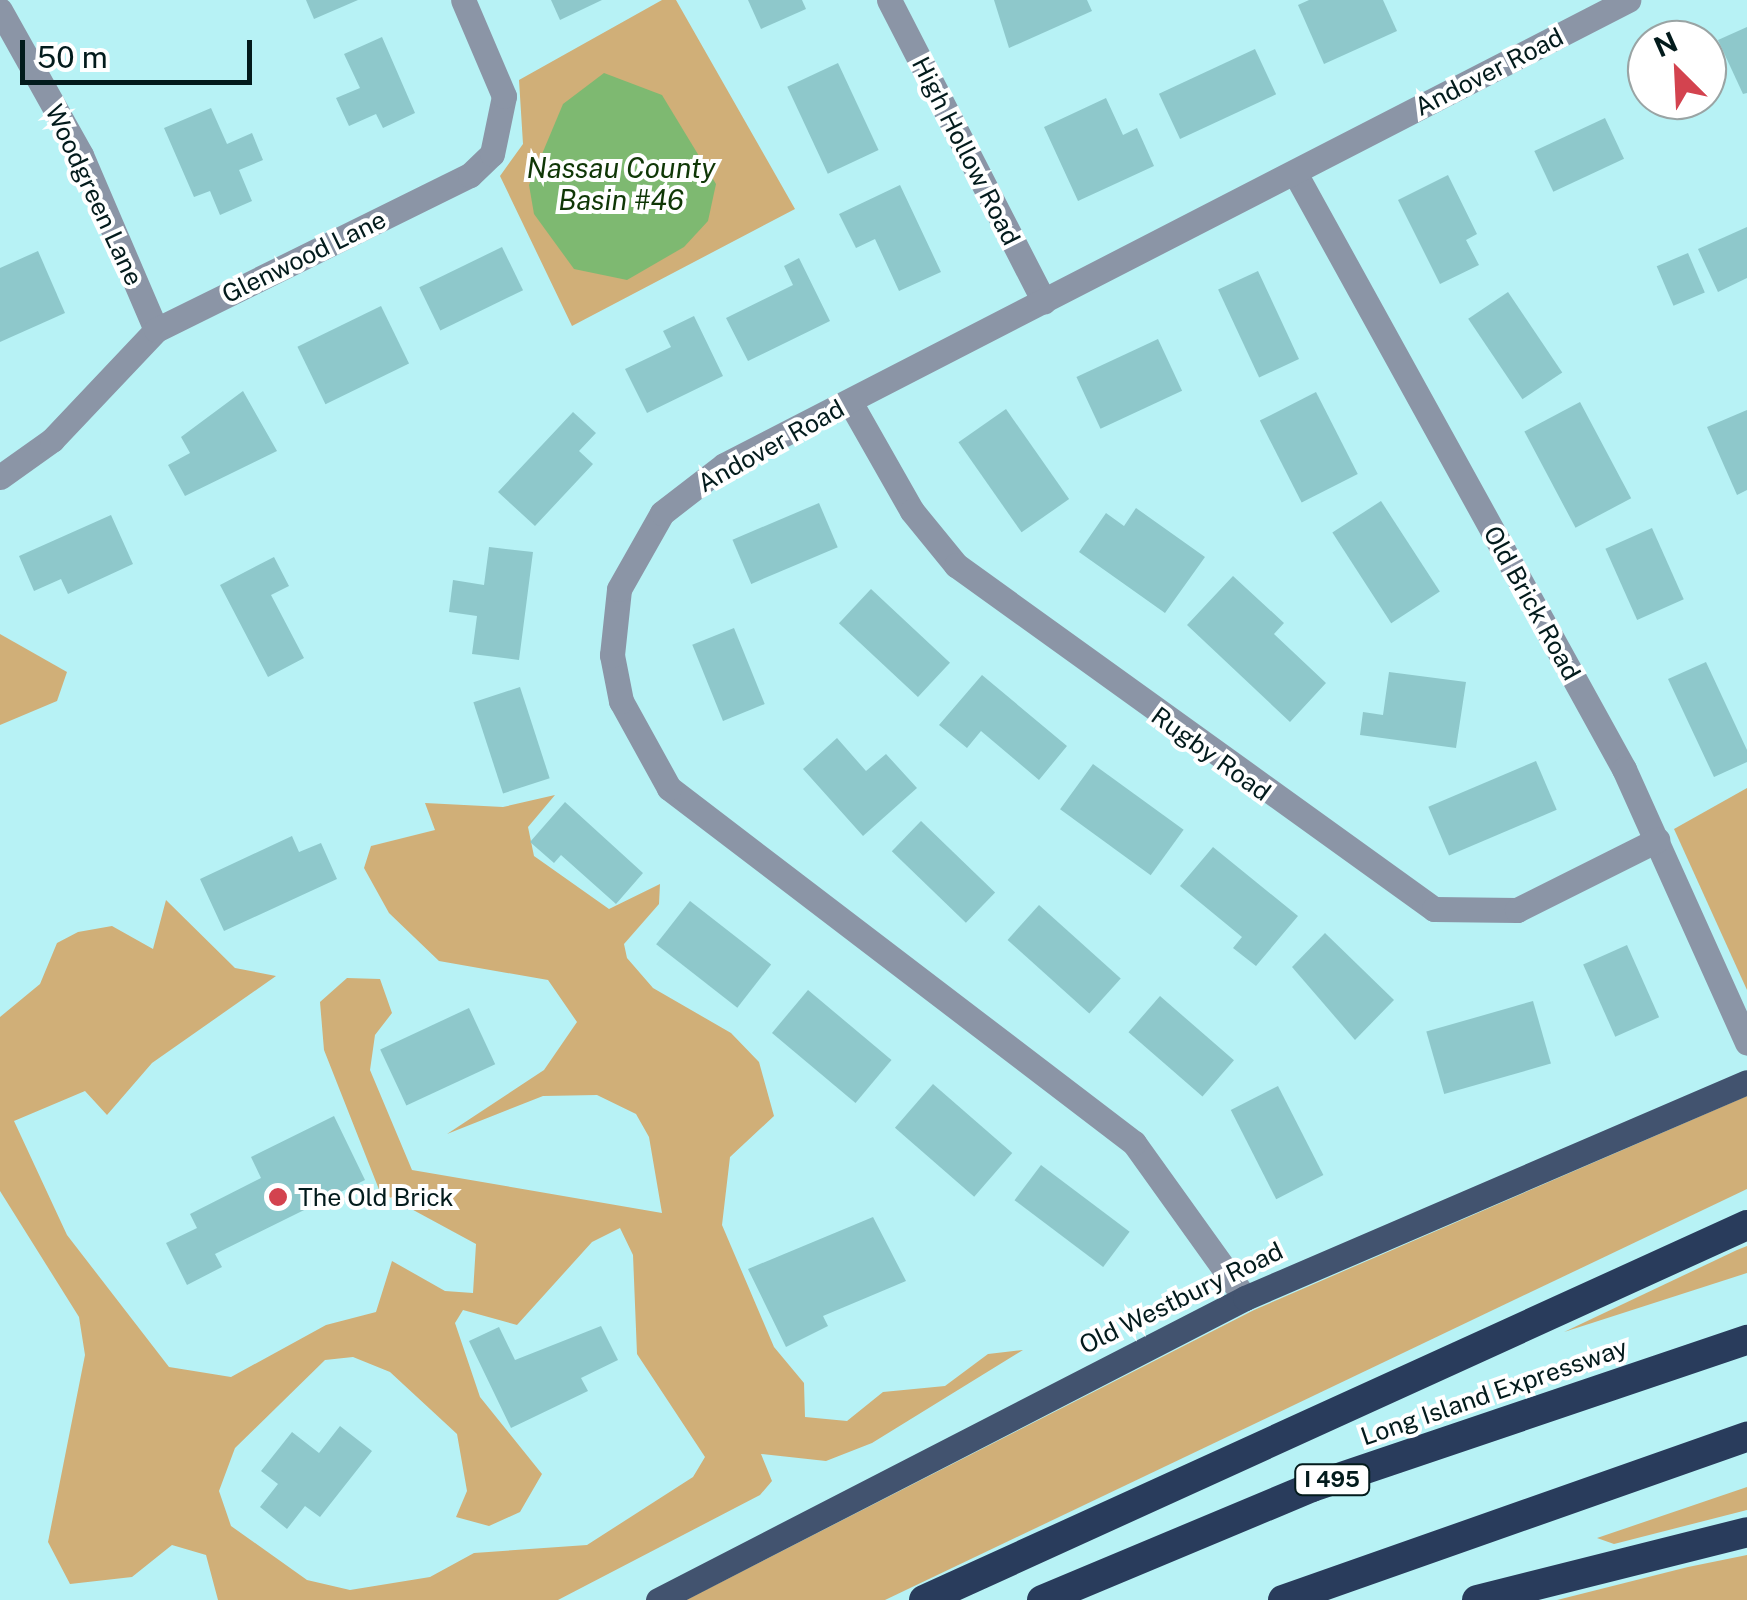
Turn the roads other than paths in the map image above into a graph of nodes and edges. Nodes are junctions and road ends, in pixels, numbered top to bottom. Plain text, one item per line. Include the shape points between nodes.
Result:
1 (463, 0) edge
2 (889, 0) edge
3 (1628, 0) edge
4 (0, 10) edge
5 (1295, 173) junction
6 (1044, 301) junction
7 (156, 330) junction
8 (850, 402) junction
9 (0, 477) edge
10 (1657, 840) junction
11 (1747, 1043) edge
12 (1747, 1082) edge
13 (1747, 1224) edge
14 (1244, 1298) junction
15 (1747, 1340) edge
16 (1747, 1437) edge
17 (1747, 1532) edge
18 (658, 1600) edge
19 (924, 1600) edge
20 (1042, 1600) edge
21 (1283, 1600) edge
22 (1476, 1600) edge

1 - 7 street, Glenwood Lane via 504,96 492,154 470,174
2 - 6 street, High Hollow Road
3 - 5 street, Andover Road
4 - 7 street, Woodgreen Lane via 81,155
5 - 6 street, Andover Road
5 - 10 street, Old Brick Road
6 - 8 street, Andover Road
7 - 9 street, Glenwood Lane via 52,440
8 - 10 street, Rugby Road via 912,510 956,565 1434,909 1517,910
8 - 14 street, Andover Road via 724,466 662,513 619,590 612,655 621,701 669,788 706,824 1134,1143 1169,1180
10 - 11 street, Old Brick Road
12 - 14 main road, Old Westbury Road
13 - 19 highway
14 - 18 main road, Old Westbury Road
15 - 20 highway, Long Island Expressway / I 495 via 1312,1487
16 - 21 highway
17 - 22 highway

